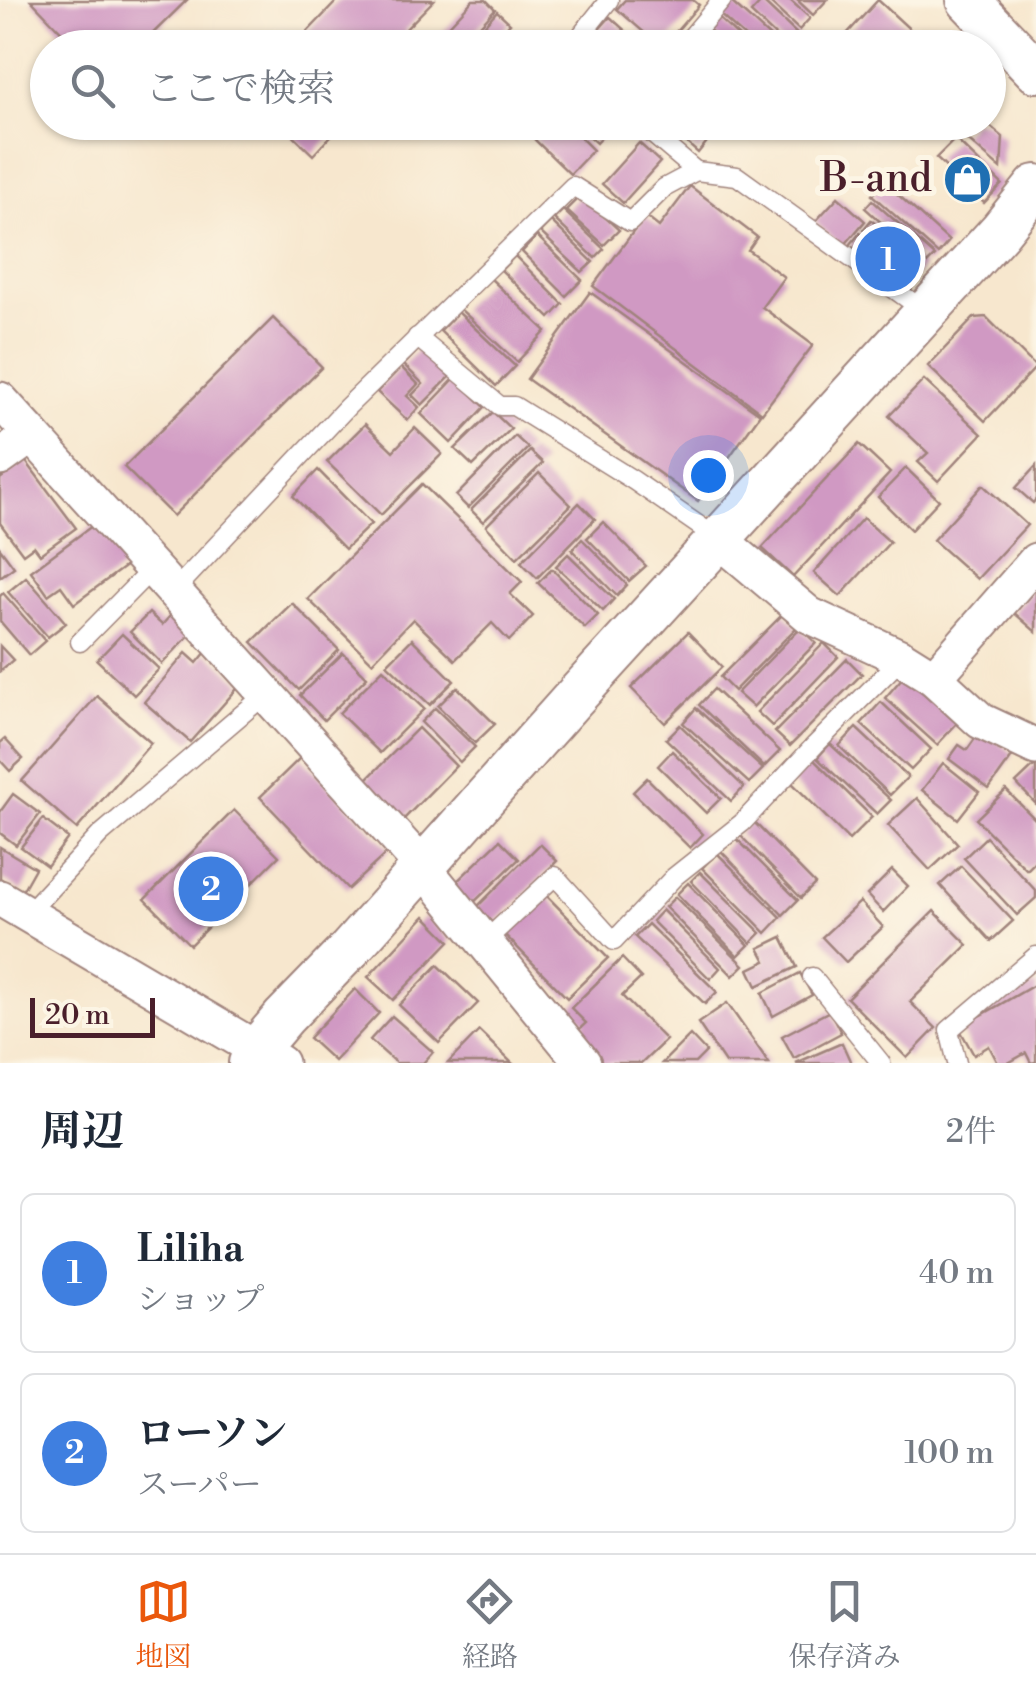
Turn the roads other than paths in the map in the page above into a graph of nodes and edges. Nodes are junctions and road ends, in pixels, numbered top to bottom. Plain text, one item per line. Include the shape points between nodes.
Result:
1 (609, 0) edge
2 (722, 0) edge
3 (968, 0) edge
4 (585, 30) edge
5 (697, 30) edge
6 (997, 30) edge
7 (1006, 39) edge
8 (1036, 70) edge
9 (659, 140) edge
10 (696, 172) junction
11 (1036, 186) edge
12 (926, 312) junction
13 (416, 337) junction
14 (0, 400) edge
15 (32, 435) junction
16 (0, 458) edge
17 (720, 540) junction
18 (1036, 560) edge
19 (163, 580) junction
20 (80, 642) dead end
21 (902, 658) junction
22 (934, 678) junction
23 (266, 692) junction
24 (1036, 747) edge
25 (423, 867) junction
26 (14, 906) edge
27 (483, 943) junction
28 (1036, 956) edge
29 (812, 977) dead end
30 (262, 1059) edge
31 (582, 1063) edge
32 (882, 1063) edge
33 (957, 1063) edge

1 - 4 lane
2 - 5 lane
3 - 6 street
7 - 8 street
9 - 10 lane
10 - 12 lane via 738,176
10 - 13 lane via 664,188 630,222 572,186
11 - 12 street
12 - 17 street
13 - 17 lane via 500,406 514,406
13 - 19 lane
14 - 15 street
15 - 16 street
15 - 19 street
17 - 21 street via 809,616
17 - 25 street
18 - 22 street
19 - 20 lane
19 - 23 street
21 - 22 street
21 - 27 lane via 742,824 674,878 614,941 555,876
22 - 24 street via 981,721
23 - 25 street
23 - 26 lane
25 - 27 street
25 - 30 street
26 - 30 street
27 - 31 street
28 - 33 lane via 948,1030
29 - 32 lane

